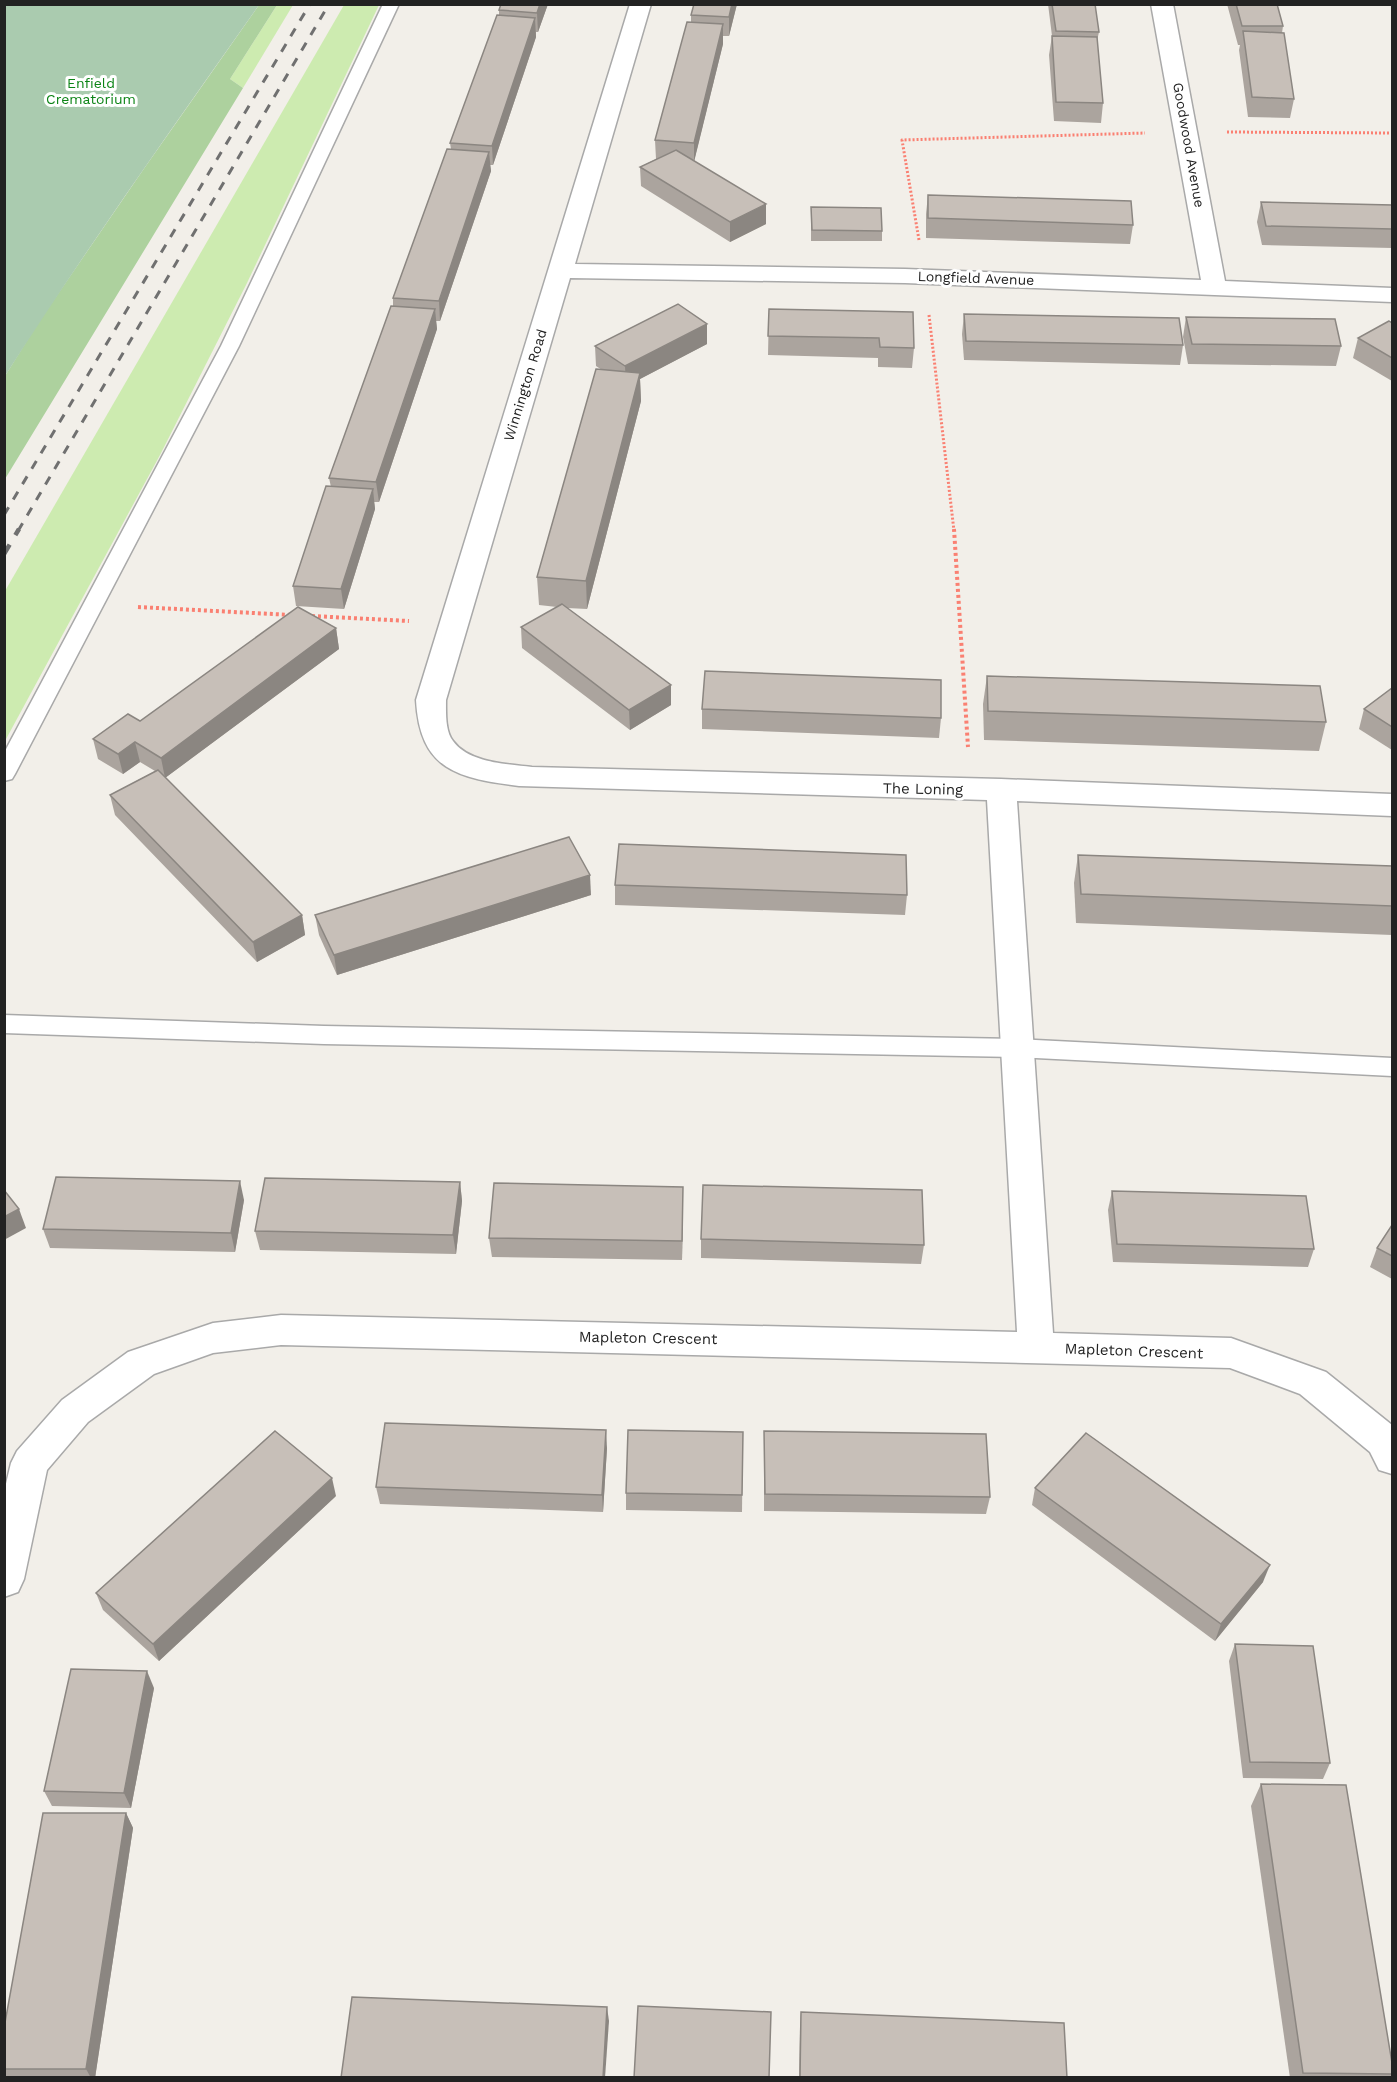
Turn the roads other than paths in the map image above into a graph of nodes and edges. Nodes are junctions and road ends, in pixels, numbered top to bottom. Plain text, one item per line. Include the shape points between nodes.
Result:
1 (392, 4) edge
2 (641, 4) edge
3 (1162, 4) edge
4 (559, 271) junction
5 (1214, 286) junction
6 (1392, 295) edge
7 (456, 759) joint
8 (4, 774) edge
9 (985, 790) junction
10 (1392, 805) edge
11 (4, 1024) edge
12 (1016, 1048) junction
13 (1392, 1066) edge
14 (1036, 1348) junction
15 (1392, 1458) edge
16 (4, 1580) edge

1 - 8 lane via 230,346
2 - 4 street, Winnington Road
3 - 5 street, Goodwood Avenue
4 - 5 street, Longfield Avenue
4 - 7 street, Winnington Road via 431,700 434,729 442,749
5 - 6 street, Longfield Avenue
7 - 9 street, The Loning via 500,775 543,778
9 - 10 street, The Loning
9 - 12 street
11 - 12 lane via 336,1035
12 - 13 lane
12 - 14 street
14 - 15 street, Mapleton Crescent via 1231,1353 1313,1383 1383,1440
14 - 16 street, Mapleton Crescent via 282,1329 213,1338 141,1363 75,1410 30,1463

